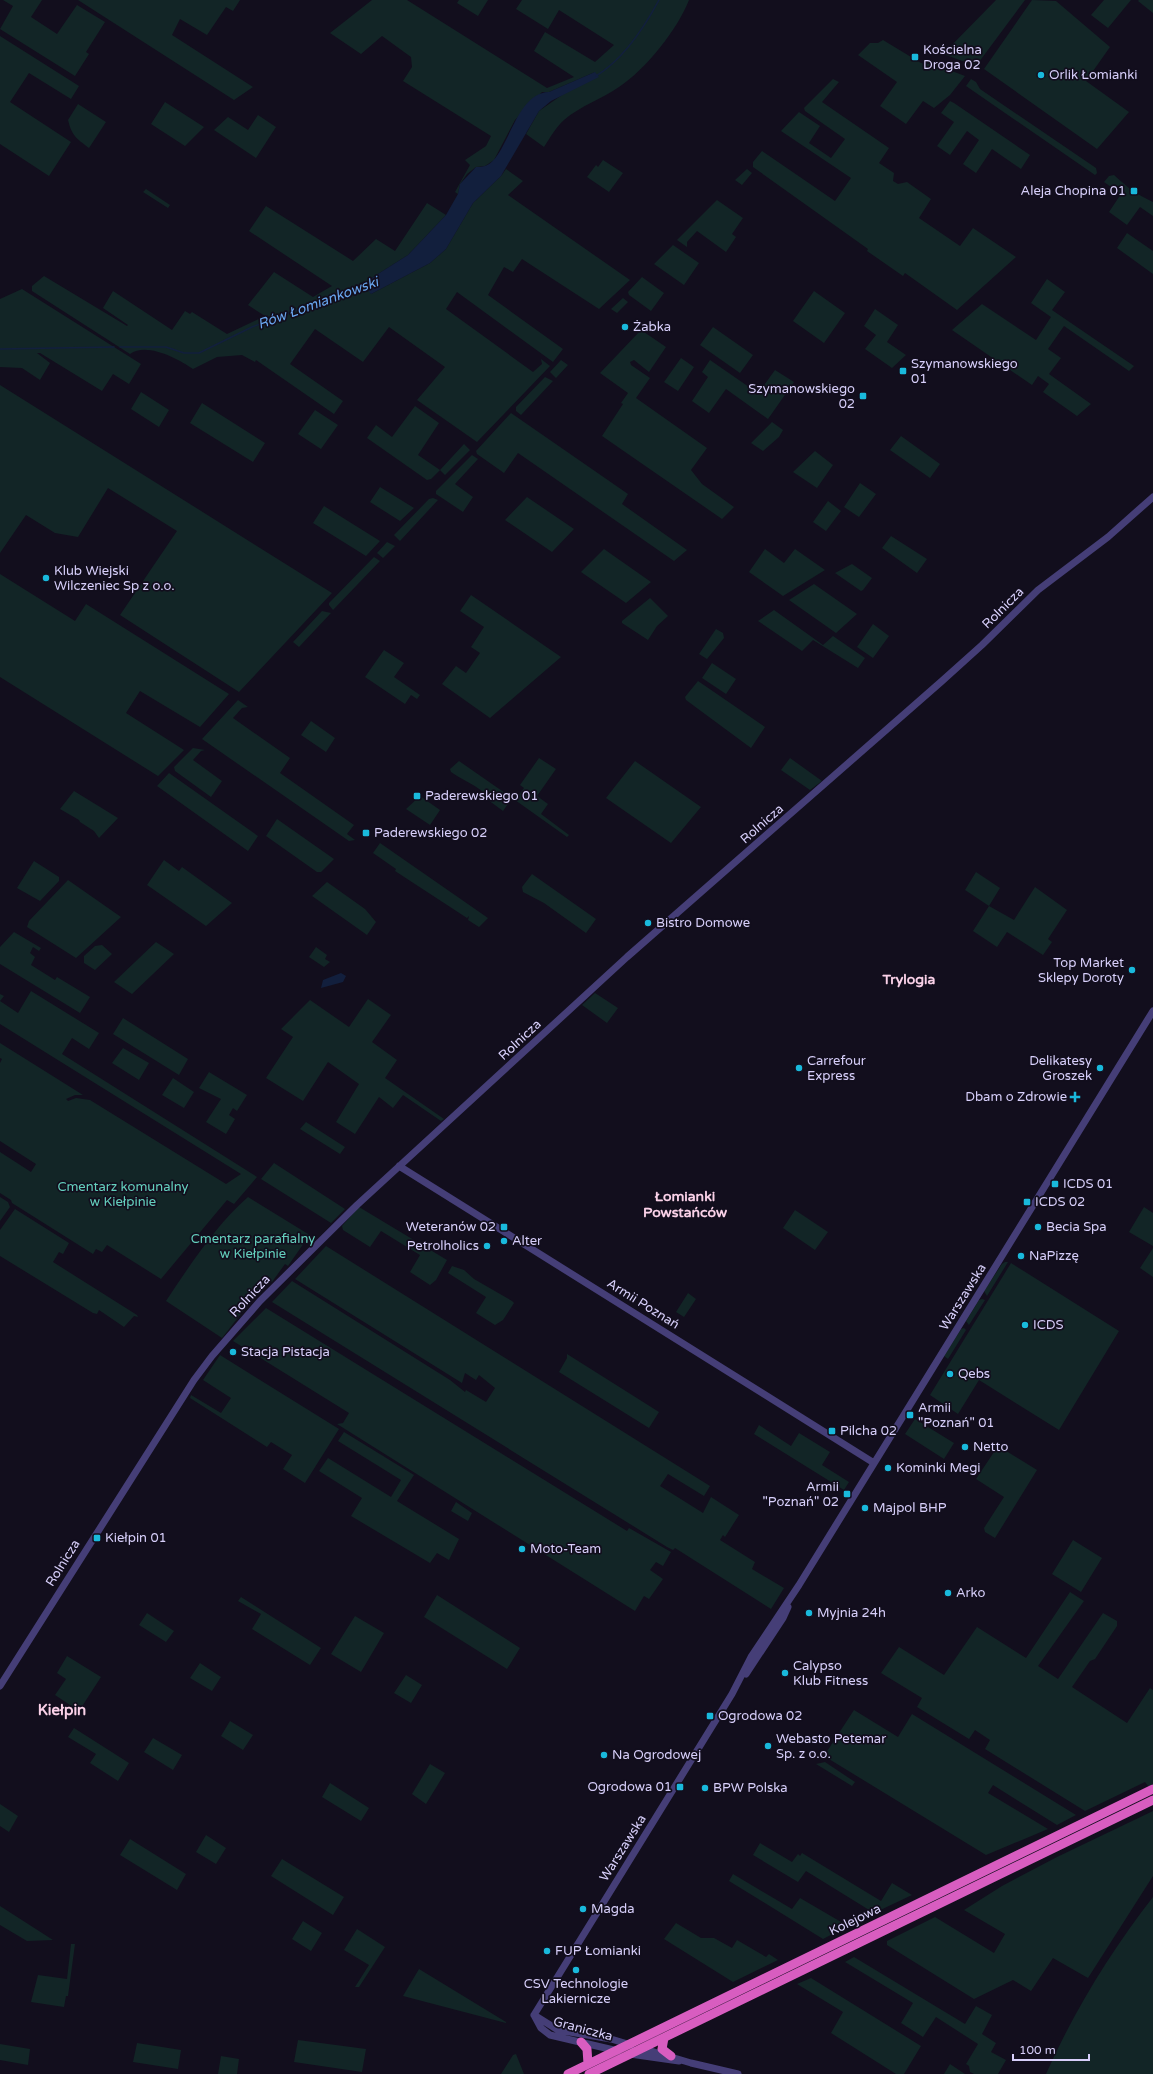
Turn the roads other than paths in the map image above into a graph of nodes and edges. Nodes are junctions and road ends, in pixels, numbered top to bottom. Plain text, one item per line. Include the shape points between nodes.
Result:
1 (1153, 497) edge
2 (1153, 1011) edge
3 (399, 1166) junction
4 (874, 1463) junction
5 (0, 1686) edge
6 (1153, 1789) edge
7 (1150, 1802) edge
8 (534, 2015) junction
9 (664, 2038) junction
10 (581, 2042) junction
11 (629, 2044) junction
12 (642, 2048) junction
13 (615, 2051) junction
14 (630, 2054) junction
15 (671, 2056) junction
16 (691, 2063) junction
17 (588, 2064) junction
18 (568, 2074) edge
19 (589, 2074) edge
20 (738, 2074) edge

1 - 3 street, Rolnicza via 1102,541 1038,590 977,650 627,957
2 - 4 street, Warszawska
3 - 4 street, Armii Poznań
3 - 5 street, Rolnicza via 260,1301 212,1356 194,1380
4 - 8 street, Warszawska via 793,1595 783,1618 751,1663
6 - 11 highway, Kolejowa
7 - 9 highway, Kolejowa
8 - 10 street, Graniczka via 545,2032 550,2035
8 - 11 street, Graniczka via 558,2030
9 - 12 highway, Kolejowa
9 - 15 highway via 662,2049
10 - 13 street, Graniczka
10 - 17 highway via 587,2049
11 - 12 street, Graniczka
11 - 13 highway, Kolejowa
12 - 14 highway, Kolejowa
12 - 15 street, Graniczka
13 - 14 street, Graniczka
13 - 17 highway, Kolejowa
14 - 16 street, Graniczka
14 - 19 highway, Kolejowa
15 - 16 street, Graniczka
16 - 20 street
17 - 18 highway, Kolejowa

